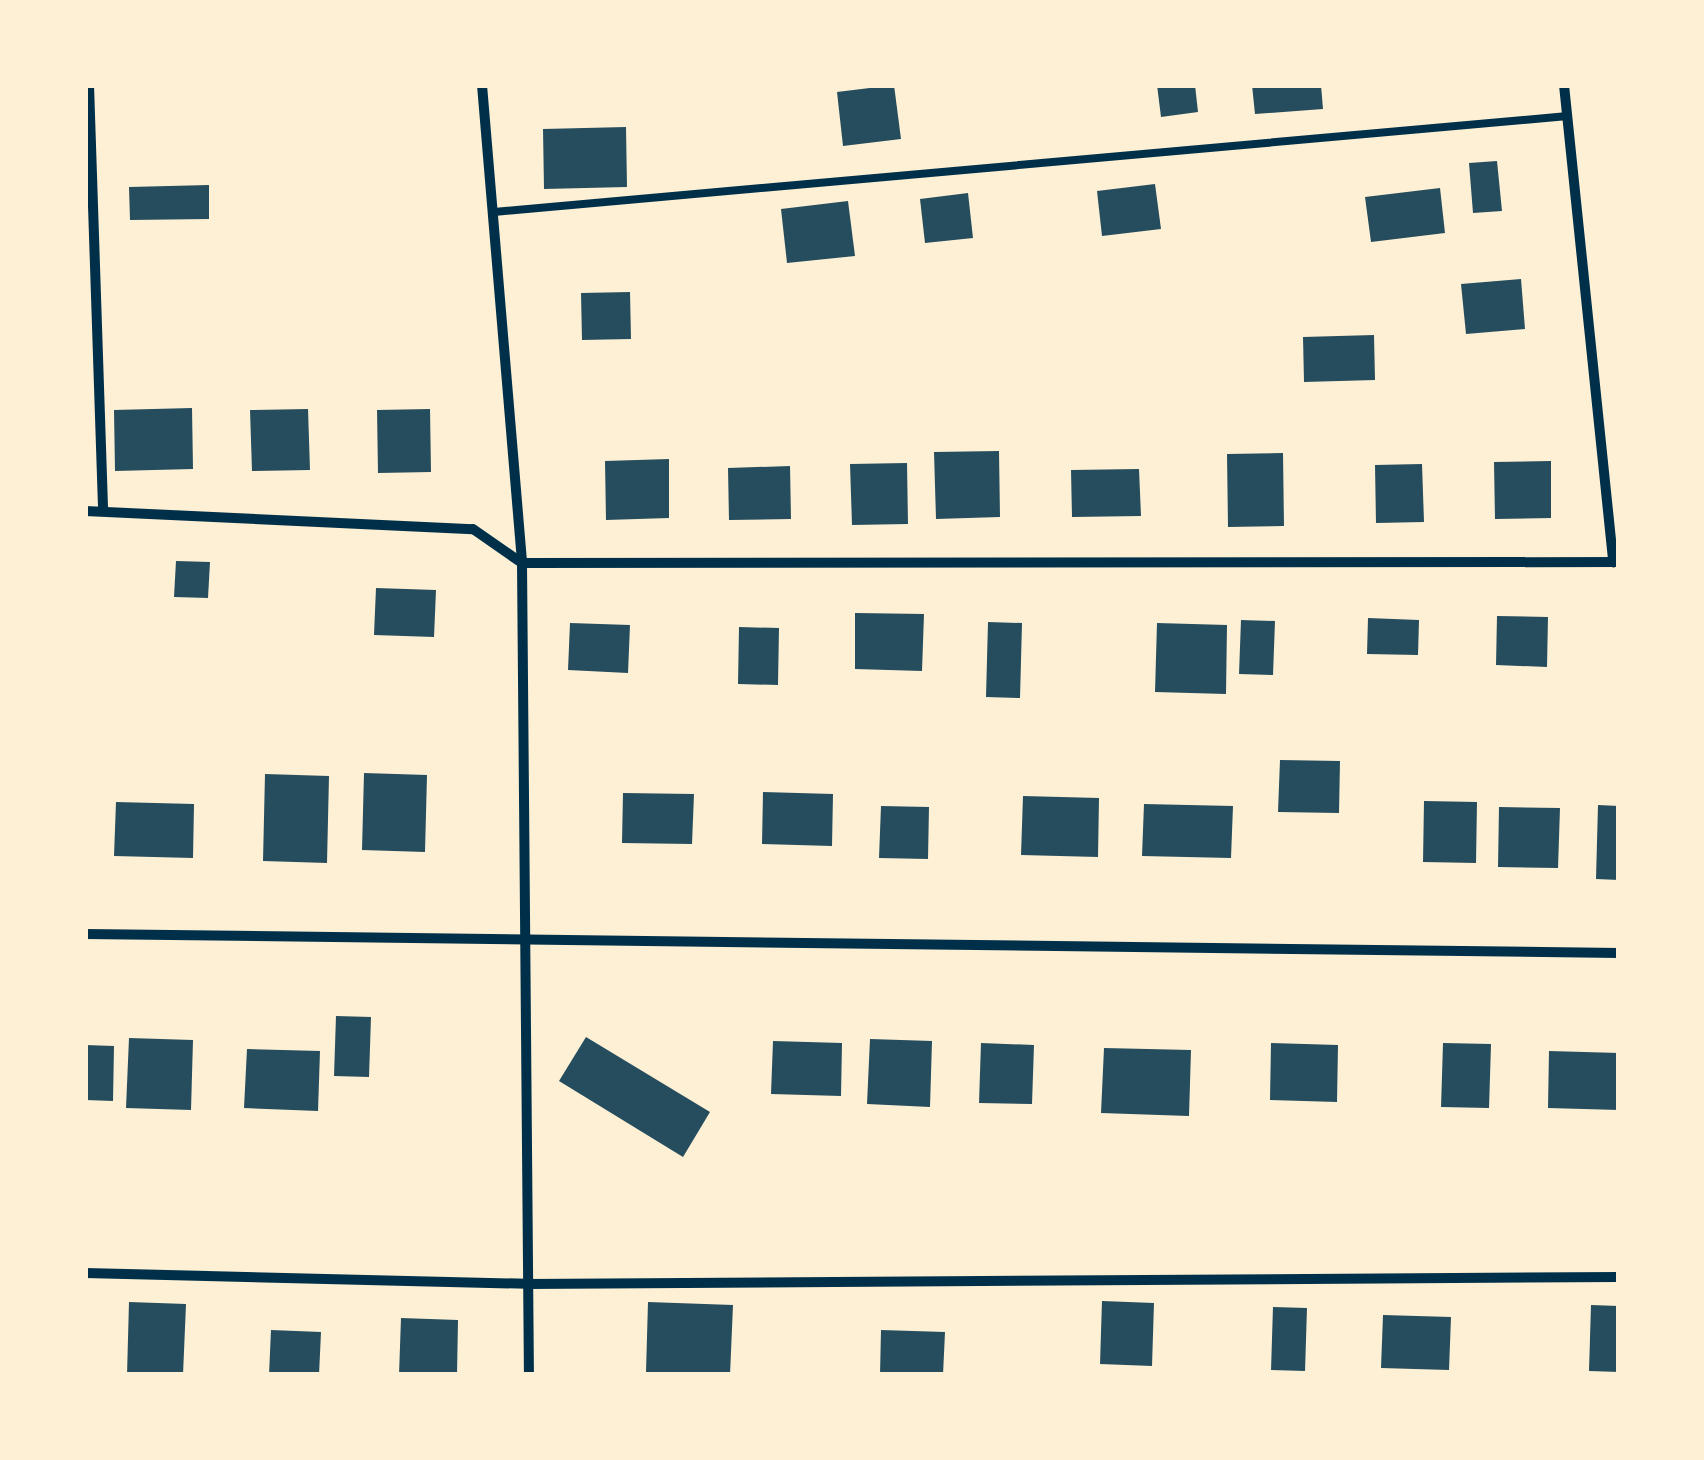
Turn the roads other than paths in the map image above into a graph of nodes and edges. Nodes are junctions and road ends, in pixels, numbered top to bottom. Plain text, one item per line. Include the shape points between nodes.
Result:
1 (89, 85) edge
2 (482, 85) edge
3 (1564, 85) edge
4 (1568, 116) junction
5 (494, 212) junction
6 (85, 511) edge
7 (104, 511) junction
8 (1616, 562) edge
9 (522, 564) junction
10 (85, 934) edge
11 (532, 937) junction
12 (1619, 953) edge
13 (85, 1273) edge
14 (1619, 1277) edge
15 (527, 1284) junction
16 (528, 1375) edge

1 - 7 street
2 - 5 street
3 - 4 street
4 - 5 lane
4 - 8 street
5 - 9 street
6 - 7 street
7 - 9 street via 472,529
8 - 9 street
9 - 11 street
10 - 11 street
11 - 12 street
11 - 15 street
13 - 15 street
14 - 15 street
15 - 16 street

